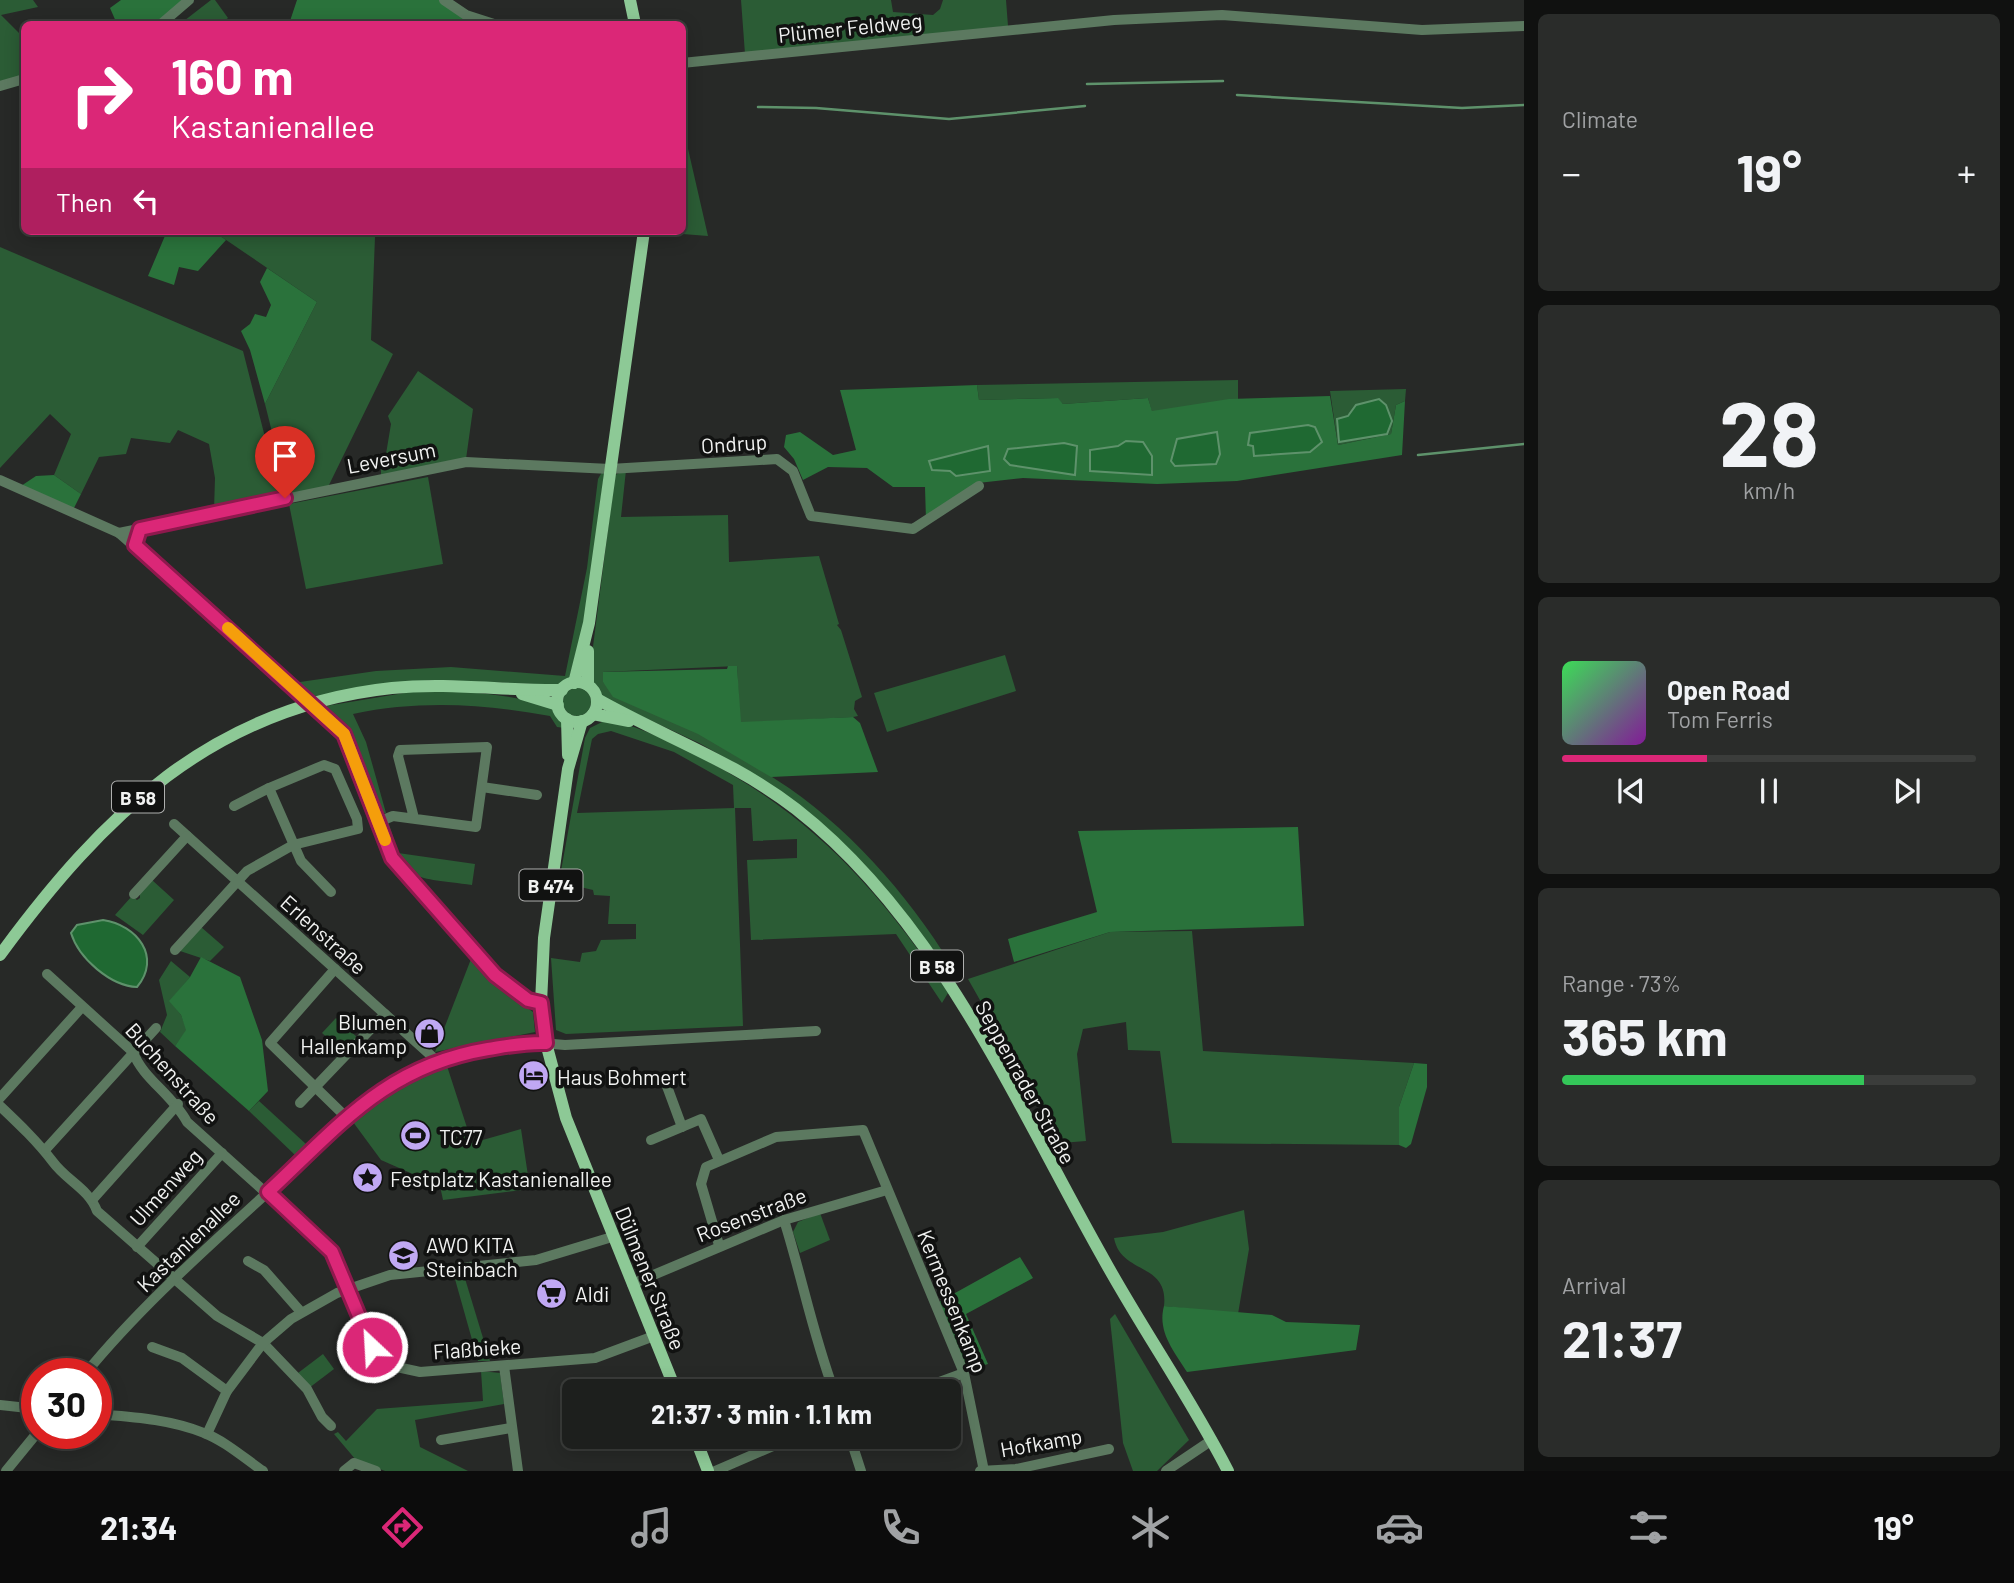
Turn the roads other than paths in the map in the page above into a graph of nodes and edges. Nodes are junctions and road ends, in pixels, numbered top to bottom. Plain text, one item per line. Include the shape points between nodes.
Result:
1 (189, 0) edge
2 (443, 0) edge
3 (630, 0) edge
4 (165, 21) edge
5 (485, 21) edge
6 (634, 21) edge
7 (1524, 26) edge
8 (686, 63) edge
9 (21, 80) edge
10 (0, 86) edge
11 (643, 235) edge
12 (610, 469) junction
13 (0, 480) edge
14 (979, 486) dead end
15 (140, 529) junction
16 (119, 533) junction
17 (135, 545) junction
18 (589, 622) junction
19 (574, 683) junction
20 (587, 685) junction
21 (495, 686) junction
22 (562, 690) junction
23 (597, 699) junction
24 (558, 705) junction
25 (587, 718) junction
26 (567, 719) junction
27 (653, 726) junction
28 (568, 769) junction
29 (482, 787) junction
30 (269, 788) junction
31 (537, 795) dead end
32 (234, 806) dead end
33 (414, 818) junction
34 (378, 822) junction
35 (174, 824) dead end
36 (187, 836) junction
37 (293, 845) junction
38 (236, 881) junction
39 (331, 892) dead end
40 (134, 894) dead end
41 (175, 950) dead end
42 (0, 955) edge
43 (335, 969) junction
44 (47, 974) dead end
45 (541, 1003) junction
46 (82, 1007) junction
47 (385, 1014) junction
48 (156, 1028) dead end
49 (817, 1031) dead end
50 (546, 1043) junction
51 (133, 1052) junction
52 (436, 1060) junction
53 (665, 1081) dead end
54 (318, 1087) junction
55 (0, 1098) edge
56 (300, 1103) dead end
57 (178, 1104) junction
58 (0, 1105) edge
59 (347, 1118) junction
60 (682, 1127) junction
61 (651, 1140) dead end
62 (46, 1149) junction
63 (222, 1153) junction
64 (719, 1160) junction
65 (887, 1190) junction
66 (268, 1192) junction
67 (93, 1199) junction
68 (784, 1220) junction
69 (612, 1237) junction
70 (719, 1245) junction
71 (137, 1247) junction
72 (248, 1261) dead end
73 (175, 1281) junction
74 (632, 1284) junction
75 (348, 1289) junction
76 (301, 1312) junction
77 (654, 1336) junction
78 (263, 1343) junction
79 (152, 1347) dead end
80 (99, 1358) edge
81 (504, 1366) junction
82 (964, 1373) junction
83 (671, 1379) edge
84 (829, 1379) edge
85 (948, 1379) edge
86 (227, 1391) junction
87 (0, 1405) edge
88 (21, 1407) edge
89 (112, 1416) edge
90 (331, 1426) dead end
91 (511, 1428) junction
92 (206, 1434) junction
93 (441, 1440) dead end
94 (1212, 1440) junction
95 (24, 1449) edge
96 (700, 1449) edge
97 (766, 1449) edge
98 (854, 1449) edge
99 (1109, 1449) dead end
100 (6, 1471) edge
101 (263, 1471) edge
102 (344, 1471) edge
103 (376, 1471) edge
104 (519, 1471) edge
105 (709, 1471) edge
106 (715, 1471) edge
107 (861, 1471) edge
108 (983, 1471) edge
109 (1166, 1471) edge
110 (1228, 1471) edge

1 - 4 street
2 - 5 street
3 - 6 main road
7 - 8 street, Plümer Feldweg via 1422,30 1222,15 1116,20
9 - 10 street
11 - 12 main road
12 - 14 street, Ondrup via 777,459 793,471 811,516 914,529
12 - 15 street, Leversum via 466,462
12 - 18 main road
13 - 16 street
15 - 16 street, Leversum
15 - 17 street
16 - 17 street
17 - 34 street, bridge via 336,725 350,746
18 - 19 main road
18 - 20 main road
19 - 20 main road
19 - 22 main road
20 - 23 main road
21 - 22 main road, B 58
21 - 24 main road, B 58
21 - 42 main road, B 58 via 391,688 322,700 213,745 158,781 104,829 62,873
22 - 24 main road
23 - 25 main road
23 - 27 main road, Seppenrader Straße / B 58
24 - 26 main road
25 - 26 main road
25 - 27 main road, Seppenrader Straße / B 58
25 - 28 main road, Dülmener Straße / B 474
26 - 28 main road, Dülmener Straße / B 474
27 - 94 main road, Seppenrader Straße / B 58 via 717,757 796,809 869,877 903,918 938,967 1126,1299
28 - 45 main road, Dülmener Straße / B 474 via 544,938
29 - 31 street
29 - 33 street via 476,827
29 - 33 street via 487,747 400,750
30 - 32 street
30 - 37 street
30 - 37 street via 330,765 358,819 358,829
33 - 34 street via 393,816
34 - 45 street via 392,858 471,948 505,983 528,1000
35 - 36 street, Erlenstraße
36 - 38 street, Erlenstraße
36 - 40 street
37 - 38 street
37 - 39 street via 301,861
38 - 41 street
38 - 43 street, Erlenstraße
43 - 47 street, Erlenstraße
43 - 54 street via 270,1043
44 - 46 street, Buchenstraße
45 - 50 main road, Dülmener Straße / B 474
46 - 51 street, Buchenstraße
46 - 55 street
47 - 52 street, Erlenstraße
47 - 54 street
48 - 51 street
49 - 50 street, Kastanienallee
50 - 52 street, Kastanienallee via 529,1042
50 - 69 main road, Dülmener Straße / B 474 via 566,1118
51 - 57 street, Buchenstraße via 138,1066
51 - 62 street
52 - 59 street, Kastanienallee via 401,1076
53 - 60 street
54 - 56 street
54 - 59 street
57 - 63 street, Buchenstraße via 187,1122
57 - 67 street
58 - 62 street
59 - 66 street, Kastanienallee
60 - 61 street
60 - 64 street via 701,1119
62 - 67 street via 53,1163
63 - 66 street, Buchenstraße
63 - 71 street, Ulmenweg
64 - 65 street, Kermessenkamp via 776,1137 863,1130
64 - 70 street via 706,1167 700,1179
65 - 68 street, Rosenstraße
65 - 82 street, Kermessenkamp
66 - 73 street, Kastanienallee
66 - 75 street, Flaßbieke via 332,1252
67 - 71 street via 97,1212
68 - 70 street, Rosenstraße
68 - 84 street
69 - 74 main road, Dülmener Straße / B 474
69 - 75 street via 536,1260 416,1270
70 - 74 street, Rosenstraße
71 - 73 street
72 - 76 street via 264,1270
73 - 78 street via 217,1317
73 - 80 street, Kastanienallee
74 - 77 main road, Dülmener Straße / B 474
75 - 76 street
75 - 81 street, Flaßbieke via 372,1347 397,1367 420,1371
76 - 78 street
77 - 81 street, Flaßbieke via 596,1358
77 - 83 main road, Dülmener Straße / B 474
78 - 86 street
78 - 90 street via 307,1388
79 - 86 street via 182,1358
81 - 91 street
82 - 85 street
82 - 108 street, Kermessenkamp
86 - 92 street
87 - 88 street
89 - 92 street via 157,1420
91 - 93 street
91 - 104 street
92 - 101 street
94 - 109 street
94 - 110 main road, Seppenrader Straße / B 58
95 - 100 street
96 - 105 main road
97 - 106 street
98 - 107 street
99 - 108 street, Hofkamp via 1016,1469
102 - 103 street via 354,1462

